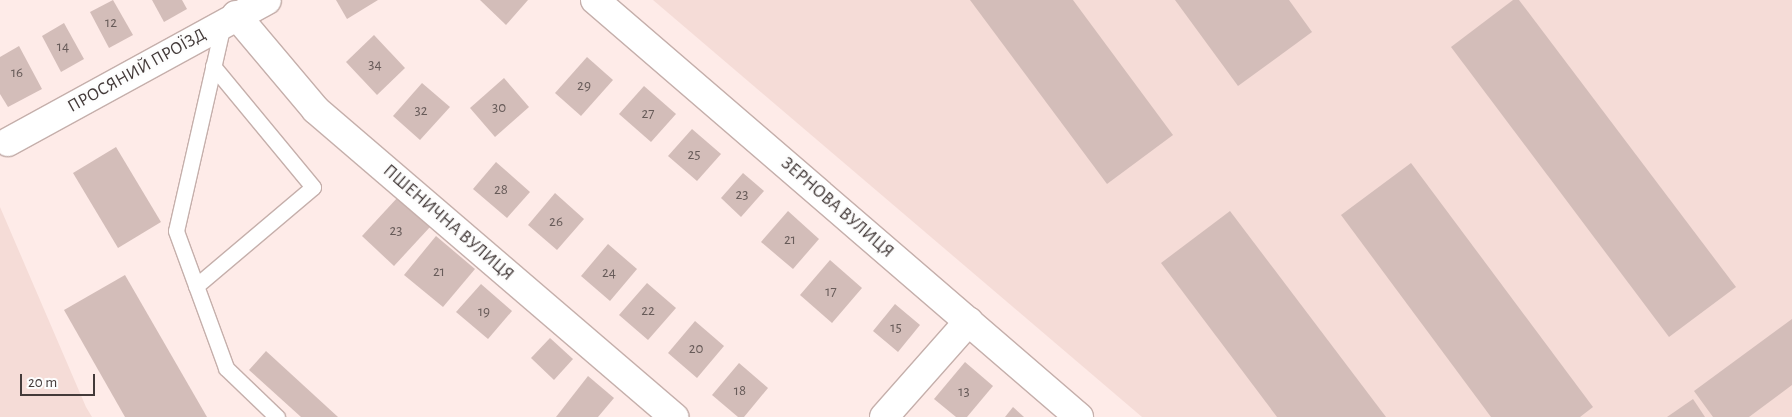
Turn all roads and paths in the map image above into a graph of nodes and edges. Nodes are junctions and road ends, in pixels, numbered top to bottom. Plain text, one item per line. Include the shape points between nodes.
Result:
1 (267, 0) edge
2 (595, 0) edge
3 (230, 20) junction
4 (213, 66) junction
5 (8, 142) dead end
6 (196, 286) junction
7 (969, 321) junction
8 (277, 417) edge
9 (674, 417) edge
10 (884, 417) edge
11 (1079, 417) edge

1 - 3 street, ПРОСЯНИЙ ПРОЇЗД
2 - 7 street, ЗЕРНОВА ВУЛИЦЯ
3 - 4 lane
3 - 5 street, ПРОСЯНИЙ ПРОЇЗД
3 - 9 street, ПШЕНИЧНА ВУЛИЦЯ via 316,110
4 - 6 lane via 176,231
4 - 6 lane via 313,187
6 - 8 lane via 226,368
7 - 10 street
7 - 11 street, ЗЕРНОВА ВУЛИЦЯ

